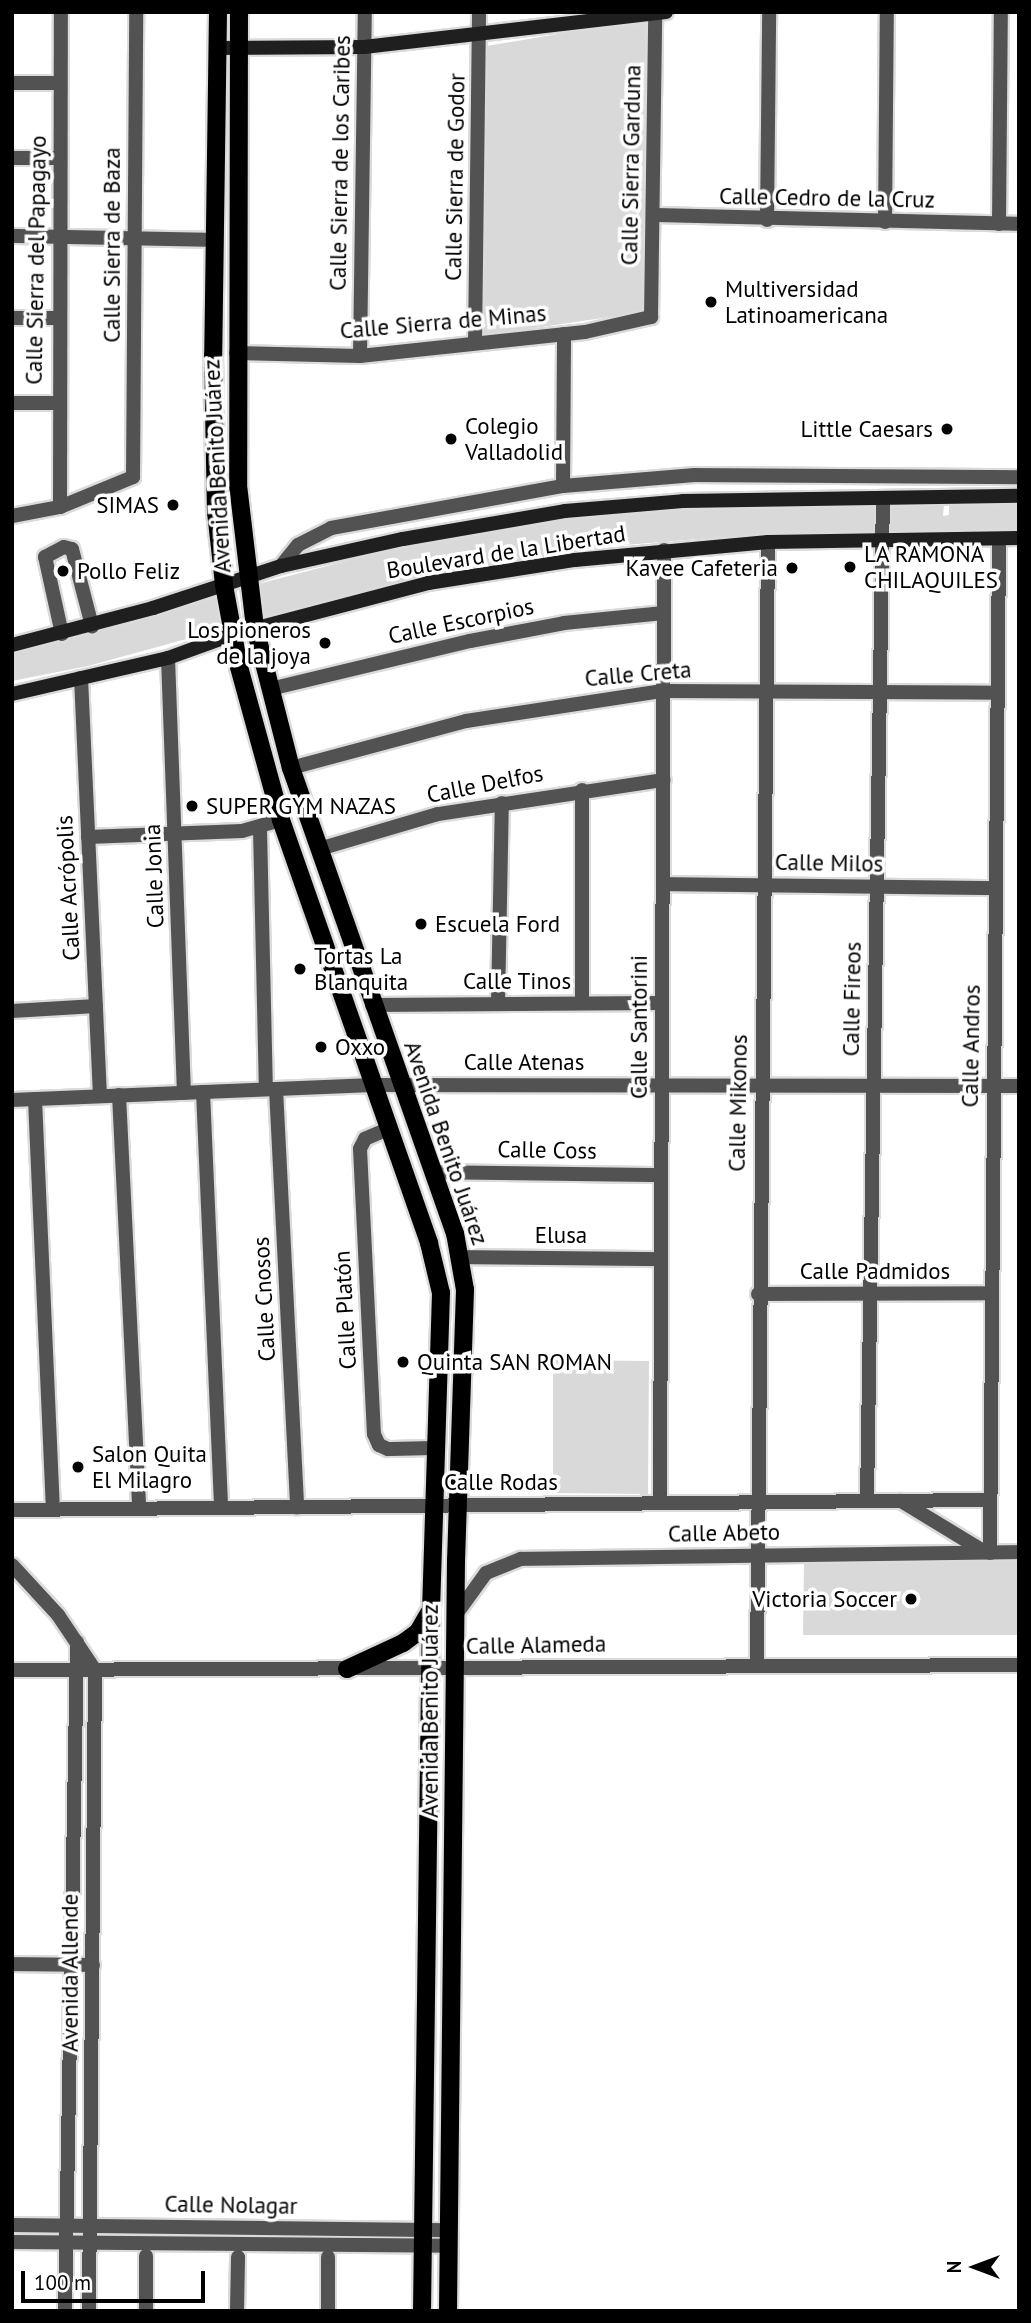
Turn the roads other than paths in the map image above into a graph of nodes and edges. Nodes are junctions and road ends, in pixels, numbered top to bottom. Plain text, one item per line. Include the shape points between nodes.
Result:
1 (61, 12) edge
2 (136, 12) edge
3 (218, 12) edge
4 (239, 12) edge
5 (365, 12) edge
6 (479, 12) edge
7 (769, 12) edge
8 (887, 12) edge
9 (1001, 12) edge
10 (659, 13) edge
11 (479, 34) junction
12 (364, 47) junction
13 (218, 48) junction
14 (239, 48) junction
15 (12, 83) edge
16 (61, 83) junction
17 (12, 158) edge
18 (60, 158) junction
19 (653, 215) junction
20 (767, 220) junction
21 (885, 222) junction
22 (999, 224) junction
23 (1019, 224) edge
24 (12, 236) edge
25 (59, 237) junction
26 (134, 238) junction
27 (212, 240) junction
28 (12, 317) edge
29 (652, 317) joint
30 (58, 318) junction
31 (564, 334) junction
32 (475, 343) junction
33 (236, 353) junction
34 (359, 356) junction
35 (12, 403) edge
36 (57, 403) junction
37 (1019, 477) edge
38 (563, 486) junction
39 (1019, 496) edge
40 (883, 498) junction
41 (60, 507) junction
42 (12, 516) edge
43 (1019, 538) edge
44 (883, 540) junction
45 (999, 540) junction
46 (768, 542) junction
47 (664, 550) junction
48 (281, 566) junction
49 (246, 577) junction
50 (224, 585) junction
51 (664, 613) junction
52 (92, 626) junction
53 (255, 628) junction
54 (62, 634) junction
55 (234, 634) junction
56 (12, 645) edge
57 (169, 658) junction
58 (81, 678) junction
59 (270, 689) junction
60 (663, 691) junction
61 (766, 692) junction
62 (880, 692) junction
63 (997, 693) junction
64 (12, 694) edge
65 (291, 768) junction
66 (663, 780) junction
67 (582, 790) junction
68 (502, 803) junction
69 (281, 820) junction
70 (260, 829) junction
71 (175, 833) junction
72 (88, 837) junction
73 (319, 849) junction
74 (663, 884) junction
75 (764, 885) junction
76 (877, 886) junction
77 (996, 888) junction
78 (582, 1003) junction
79 (662, 1003) junction
80 (372, 1004) junction
81 (498, 1004) junction
82 (96, 1006) junction
83 (12, 1011) edge
84 (373, 1085) junction
85 (400, 1085) junction
86 (662, 1085) junction
87 (761, 1085) junction
88 (874, 1086) junction
89 (994, 1086) junction
90 (1019, 1086) edge
91 (271, 1089) junction
92 (203, 1092) junction
93 (184, 1093) junction
94 (119, 1095) junction
95 (100, 1096) junction
96 (36, 1099) junction
97 (12, 1100) edge
98 (388, 1129) junction
99 (432, 1172) junction
100 (661, 1175) junction
101 (460, 1257) junction
102 (661, 1259) junction
103 (992, 1293) junction
104 (758, 1294) junction
105 (870, 1294) junction
106 (437, 1448) junction
107 (900, 1500) junction
108 (990, 1500) junction
109 (867, 1501) junction
110 (755, 1502) junction
111 (660, 1503) junction
112 (436, 1505) junction
113 (458, 1505) junction
114 (220, 1507) junction
115 (297, 1507) junction
116 (139, 1509) junction
117 (12, 1510) edge
118 (53, 1510) junction
119 (1019, 1552) edge
120 (988, 1553) junction
121 (756, 1555) junction
122 (12, 1565) edge
123 (431, 1606) junction
124 (455, 1616) junction
125 (76, 1642) junction
126 (757, 1665) junction
127 (1019, 1665) edge
128 (430, 1668) junction
129 (347, 1669) junction
130 (456, 1669) junction
131 (12, 1670) edge
132 (74, 1670) junction
133 (95, 1670) junction
134 (12, 1964) edge
135 (70, 1965) junction
136 (93, 1965) junction
137 (12, 2225) edge
138 (66, 2226) junction
139 (91, 2226) junction
140 (423, 2238) junction
141 (449, 2238) junction
142 (12, 2242) edge
143 (66, 2243) junction
144 (90, 2243) junction
145 (145, 2256) dead end
146 (238, 2257) dead end
147 (328, 2258) dead end
148 (65, 2311) edge
149 (89, 2311) edge
150 (145, 2311) edge
151 (237, 2311) edge
152 (328, 2311) edge
153 (422, 2311) edge
154 (448, 2311) edge

1 - 16 street, Calle Sierra del Papagayo
2 - 26 street, Calle Sierra de Baza
3 - 13 main road, Avenida Benito Juárez
4 - 14 main road, Avenida Benito Juárez
5 - 12 street, Calle Sierra de los Caribes
6 - 11 street, Calle Sierra de Godor
7 - 20 street
8 - 21 street
9 - 22 street
10 - 11 main road
10 - 19 street, Calle Sierra Garduna
11 - 12 main road
11 - 32 street, Calle Sierra de Godor
12 - 14 main road
12 - 34 street, Calle Sierra de los Caribes
13 - 14 main road
13 - 27 main road, Avenida Benito Juárez
14 - 33 main road, Avenida Benito Juárez
15 - 16 street
16 - 18 street, Calle Sierra del Papagayo
17 - 18 street
18 - 25 street, Calle Sierra del Papagayo
19 - 20 street, Calle Cedro de la Cruz
19 - 29 street, Calle Sierra Garduna
20 - 21 street, Calle Cedro de la Cruz
21 - 22 street, Calle Cedro de la Cruz
22 - 23 street, Calle Cedro de la Cruz
24 - 25 street
25 - 26 street
25 - 30 street, Calle Sierra del Papagayo
26 - 27 street
26 - 41 street, Calle Sierra de Baza via 133,477
27 - 50 main road, Avenida Benito Juárez via 216,512
28 - 30 street
29 - 31 street, Calle Sierra de Minas
30 - 36 street, Calle Sierra del Papagayo
31 - 32 street, Calle Sierra de Minas
31 - 38 street
32 - 34 street, Calle Sierra de Minas
33 - 34 street, Calle Sierra de Minas
33 - 49 main road, Avenida Benito Juárez
35 - 36 street
36 - 41 street, Calle Sierra del Papagayo
37 - 38 street via 707,475
38 - 48 street via 331,528 298,545
39 - 40 main road, Boulevard de la Libertad
40 - 44 street, Calle Fireos
40 - 48 main road, Boulevard de la Libertad via 683,501 565,511
41 - 42 street
43 - 45 main road, Boulevard de la Libertad
44 - 45 main road, Boulevard de la Libertad
44 - 46 main road, Boulevard de la Libertad
44 - 62 street, Calle Fireos
45 - 63 street, Calle Andros
46 - 47 main road, Boulevard de la Libertad
46 - 61 street, Calle Mikonos
47 - 51 street, Calle Santorini
47 - 53 main road, Boulevard de la Libertad via 428,583
48 - 49 main road, Boulevard de la Libertad
49 - 50 main road, Boulevard de la Libertad
49 - 53 main road, Avenida Benito Juárez
50 - 52 main road, Boulevard de la Libertad
50 - 55 main road, Avenida Benito Juárez
51 - 59 street, Calle Escorpios via 564,623 484,638
51 - 60 street, Calle Santorini
52 - 54 main road, Boulevard de la Libertad
52 - 54 street via 72,549 64,547 45,557
53 - 55 main road, Boulevard de la Libertad
53 - 59 main road, Avenida Benito Juárez
54 - 56 main road, Boulevard de la Libertad
55 - 57 main road, Boulevard de la Libertad
55 - 69 main road, Avenida Benito Juárez
57 - 58 main road, Boulevard de la Libertad
57 - 71 street, Calle Jonia
58 - 64 main road, Boulevard de la Libertad
58 - 72 street, Calle Acrópolis
59 - 65 main road, Avenida Benito Juárez
60 - 61 street, Calle Creta
60 - 65 street, Calle Creta via 466,720
60 - 66 street, Calle Santorini
61 - 62 street, Calle Creta
61 - 75 street, Calle Mikonos
62 - 63 street, Calle Creta
62 - 76 street, Calle Fireos
63 - 77 street, Calle Andros
65 - 73 main road, Avenida Benito Juárez
66 - 67 street, Calle Delfos
66 - 74 street, Calle Santorini
67 - 68 street, Calle Delfos
67 - 78 street
68 - 73 street, Calle Delfos via 438,814
68 - 81 street
69 - 70 street
69 - 84 main road, Avenida Benito Juárez
70 - 71 street
70 - 91 street, Calle Cnosos
71 - 72 street
71 - 93 street, Calle Jonia
72 - 82 street, Calle Acrópolis
73 - 80 main road, Avenida Benito Juárez
74 - 75 street, Calle Milos
74 - 79 street, Calle Santorini
75 - 76 street, Calle Milos
75 - 87 street, Calle Mikonos
76 - 77 street, Calle Milos
76 - 88 street, Calle Fireos
77 - 89 street, Calle Andros
78 - 79 street, Calle Tinos
78 - 81 street, Calle Tinos
79 - 86 street, Calle Santorini
80 - 81 street, Calle Tinos
80 - 85 main road, Avenida Benito Juárez
82 - 83 street
82 - 95 street, Calle Acrópolis
84 - 85 street, Calle Atenas
84 - 91 street, Calle Atenas
84 - 98 main road, Avenida Benito Juárez
85 - 86 street, Calle Atenas
85 - 99 main road, Avenida Benito Juárez
86 - 87 street, Calle Atenas
86 - 100 street, Calle Santorini
87 - 88 street, Calle Atenas
87 - 104 street, Calle Mikonos
88 - 89 street, Calle Atenas
88 - 105 street, Calle Fireos
89 - 90 street, Calle Atenas
89 - 103 street, Calle Andros
91 - 92 street, Calle Atenas
91 - 115 street, Calle Cnosos
92 - 93 street, Calle Atenas
92 - 114 street
93 - 94 street, Calle Atenas
94 - 95 street, Calle Atenas
94 - 116 street
95 - 96 street, Calle Atenas
96 - 97 street, Calle Atenas
96 - 118 street
98 - 106 main road, Avenida Benito Juárez via 439,1280
98 - 106 street, Calle Platón via 365,1139 360,1149 374,1434 379,1445 388,1449
99 - 100 street, Calle Coss
99 - 101 main road, Avenida Benito Juárez
100 - 102 street, Calle Santorini
101 - 102 street, Elusa
101 - 113 main road, Avenida Benito Juárez via 466,1321
102 - 111 street, Calle Santorini
103 - 105 street, Calle Padmidos
103 - 108 street, Calle Andros
104 - 105 street, Calle Padmidos
104 - 110 street, Calle Mikonos
105 - 109 street, Calle Fireos
106 - 112 main road, Avenida Benito Juárez
107 - 108 street, Calle Rodas
107 - 109 street, Calle Rodas
107 - 120 street
108 - 120 street, Calle Andros
109 - 110 street, Calle Rodas
110 - 111 street, Calle Rodas
110 - 121 street, Calle Mikonos
111 - 113 street, Calle Rodas
112 - 113 street, Calle Rodas
112 - 115 street, Calle Rodas
112 - 123 main road, Avenida Benito Juárez
113 - 124 main road, Avenida Benito Juárez
114 - 115 street, Calle Rodas
114 - 116 street, Calle Rodas
116 - 118 street, Calle Rodas
117 - 118 street, Calle Rodas
119 - 120 street, Calle Abeto
120 - 121 street, Calle Abeto
121 - 124 street, Calle Abeto via 507,1561 486,1573
121 - 126 street, Calle Mikonos
122 - 125 street
123 - 128 main road, Avenida Benito Juárez
123 - 129 main road via 418,1632
124 - 130 main road, Avenida Benito Juárez
125 - 132 street, Avenida Allende
125 - 133 street
126 - 127 street, Calle Alameda
126 - 130 street, Calle Alameda
128 - 129 street, Calle Alameda
128 - 130 street, Calle Alameda
128 - 140 main road, Avenida Benito Juárez
129 - 133 street, Calle Alameda
130 - 141 main road, Avenida Benito Juárez
131 - 132 street, Calle Alameda
132 - 133 street, Calle Alameda
132 - 135 street, Avenida Allende
133 - 136 street, Avenida Allende
134 - 135 street
135 - 136 street
135 - 138 street, Avenida Allende
136 - 139 street, Avenida Allende
137 - 138 street, Calle Nolagar
138 - 139 street, Calle Nolagar
138 - 143 street, Avenida Allende
139 - 140 street, Calle Nolagar
139 - 144 street, Avenida Allende
140 - 141 street, Calle Nolagar
140 - 144 street, Calle Nolagar
140 - 153 main road, Avenida Benito Juárez
141 - 154 main road, Avenida Benito Juárez
142 - 143 street, Calle Nolagar
143 - 144 street, Calle Nolagar
143 - 148 street, Avenida Allende
144 - 149 street, Avenida Allende
145 - 150 street
146 - 151 street
147 - 152 street

